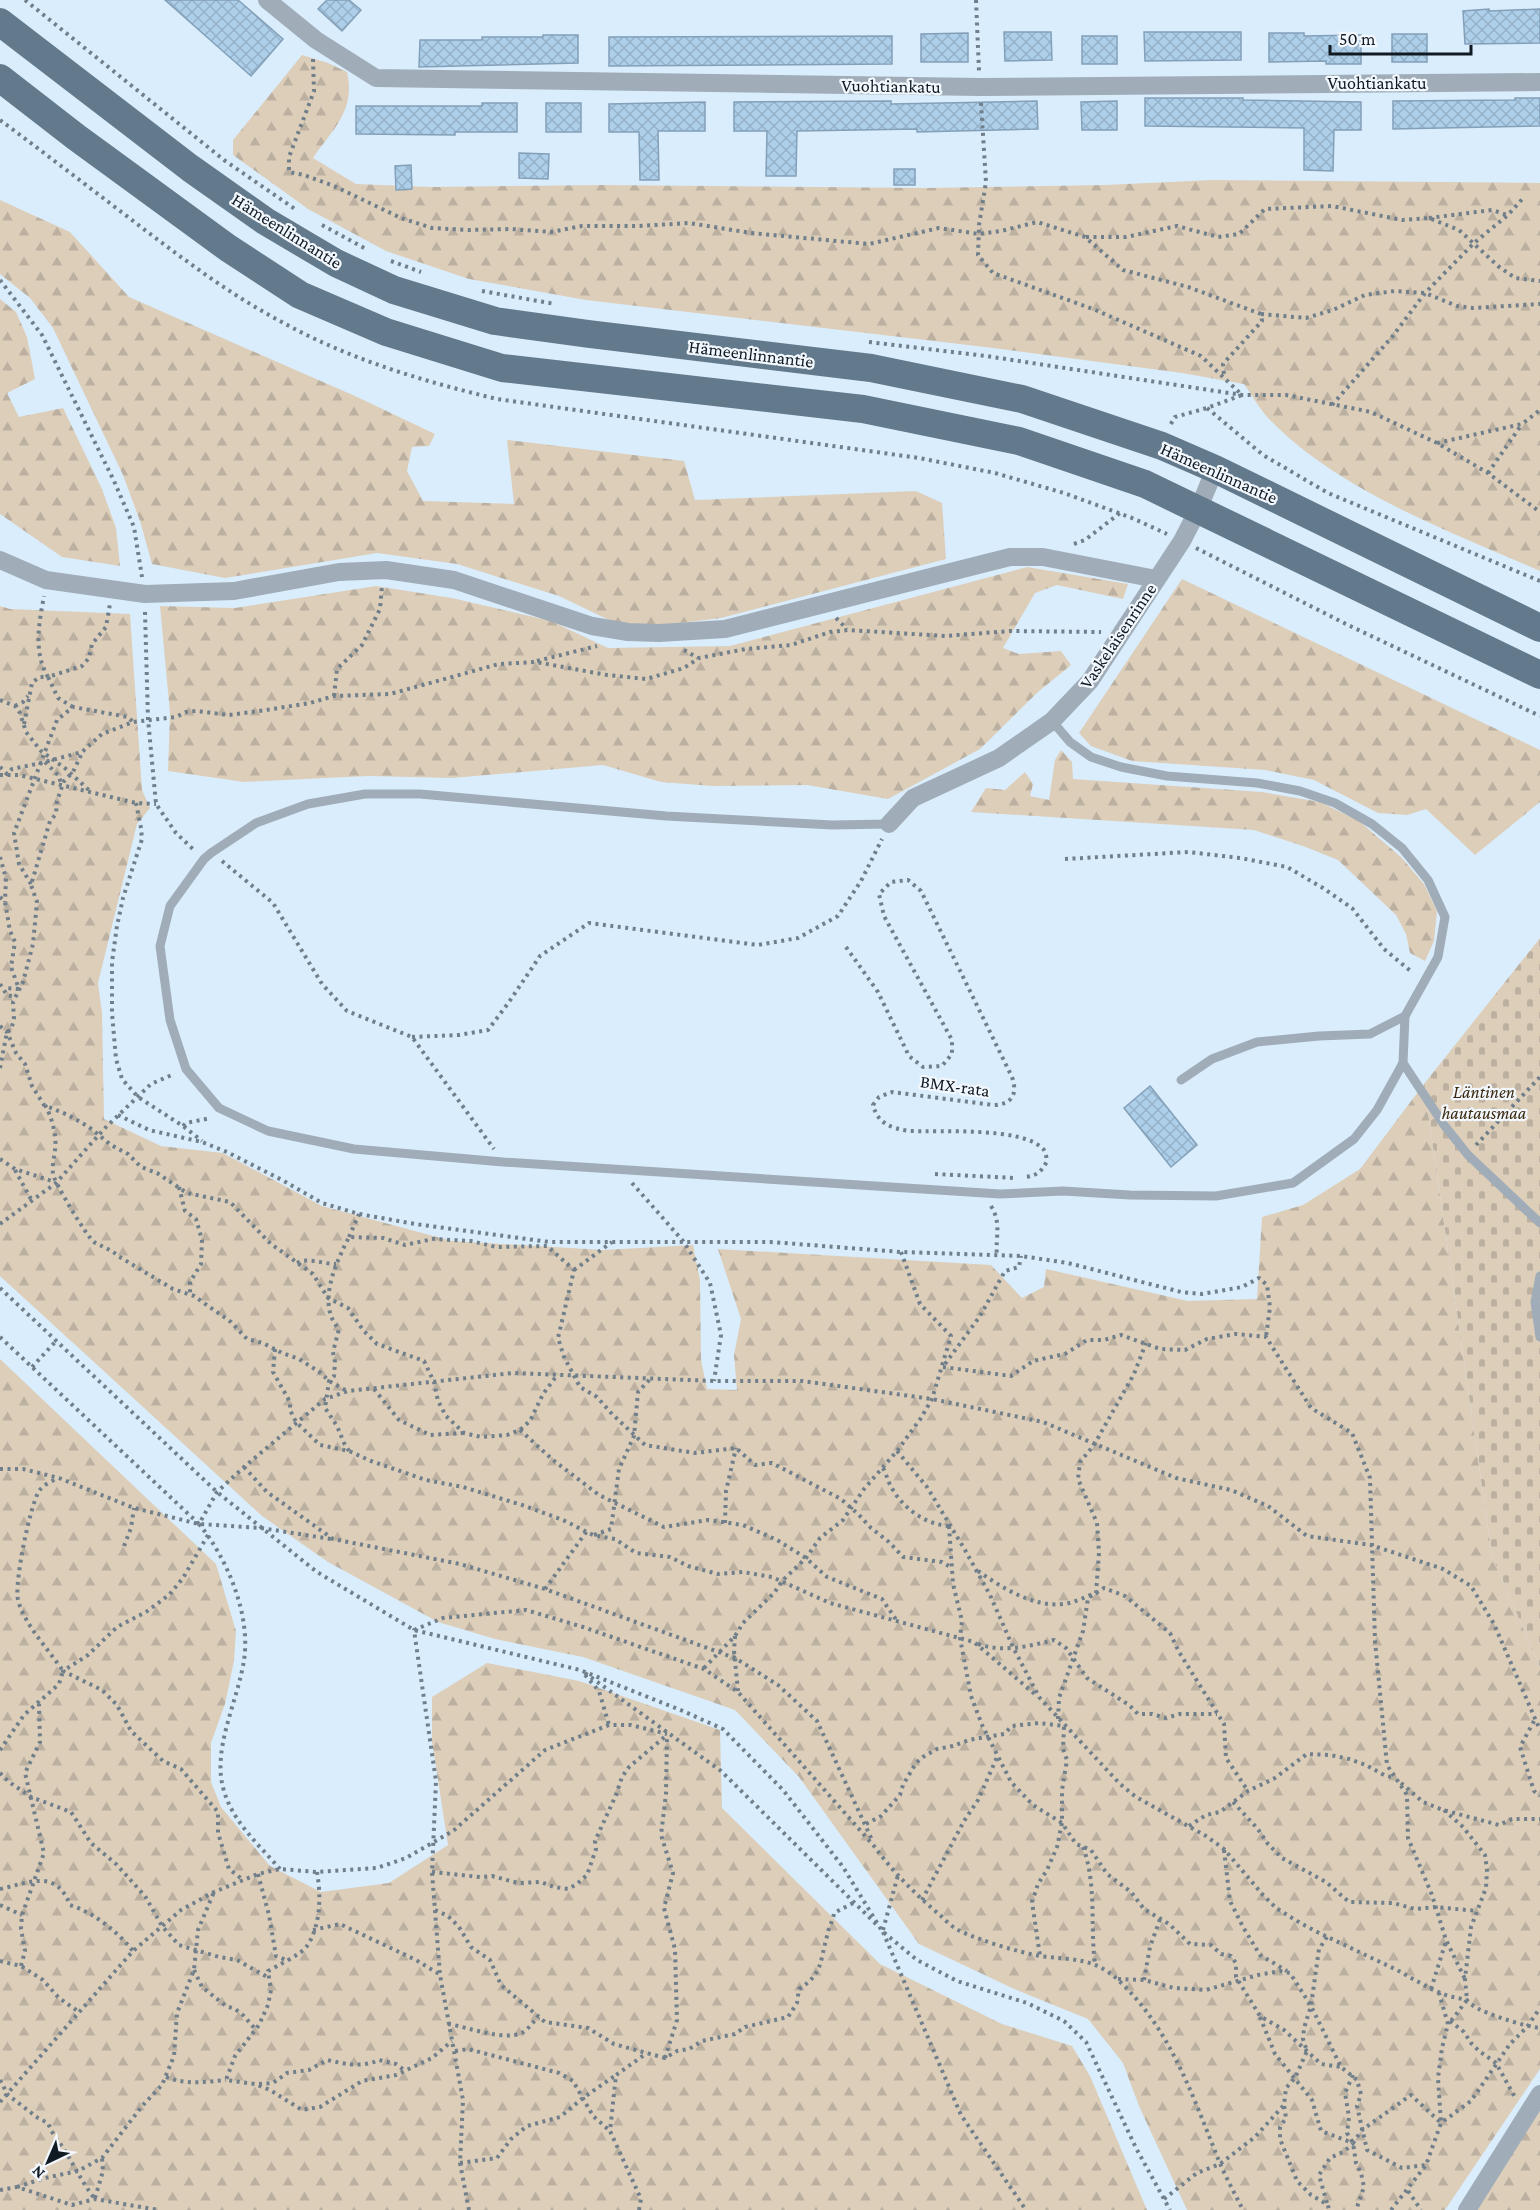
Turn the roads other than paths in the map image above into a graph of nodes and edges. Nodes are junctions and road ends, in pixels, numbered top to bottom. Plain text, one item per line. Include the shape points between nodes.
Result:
1 (267, 0) edge
2 (0, 22) edge
3 (0, 78) edge
4 (1540, 82) edge
5 (1215, 469) junction
6 (1198, 510) junction
7 (0, 560) edge
8 (1156, 579) junction
9 (1540, 628) edge
10 (1540, 675) edge
11 (1052, 720) junction
12 (890, 824) joint
13 (1405, 1016) junction
14 (1403, 1063) junction
15 (1181, 1080) dead end
16 (1540, 1223) edge
17 (1540, 1276) edge
18 (1540, 1337) edge
19 (1540, 2094) edge
20 (1467, 2210) edge

1 - 4 street, Vuohtiankatu via 311,36 376,78 980,87
2 - 5 main road, Hämeenlinnantie via 265,221 336,263 394,290 495,321 871,368 1022,399 1162,446
3 - 6 main road via 76,137 300,295 386,332 502,368 863,409 1019,441 1145,484
5 - 6 street, Vaskelaisenrinne
5 - 9 main road, Hämeenlinnantie
6 - 8 street, Vaskelaisenrinne
6 - 10 main road
7 - 8 street via 46,580 145,594 234,591 339,572 386,570 454,580 592,626 659,633 725,629 1010,557 1043,557
8 - 11 street, Vaskelaisenrinne via 1090,681
11 - 12 street, Vaskelaisenrinne via 999,758 913,798
11 - 13 lane via 1070,742 1091,757 1167,776 1257,783 1300,791 1335,803 1372,824 1402,848 1428,880 1445,917 1438,957
12 - 14 lane via 678,817 420,794 364,794 308,804 255,823 208,856 170,906 160,946 171,1020 186,1069 219,1108 229,1113 268,1131 354,1149 979,1193 1063,1191 1216,1196 1293,1183 1354,1138 1377,1110
13 - 14 lane
13 - 15 lane via 1370,1034 1257,1042 1212,1059
14 - 16 lane via 1468,1155
17 - 18 lane via 1535,1302
19 - 20 street

